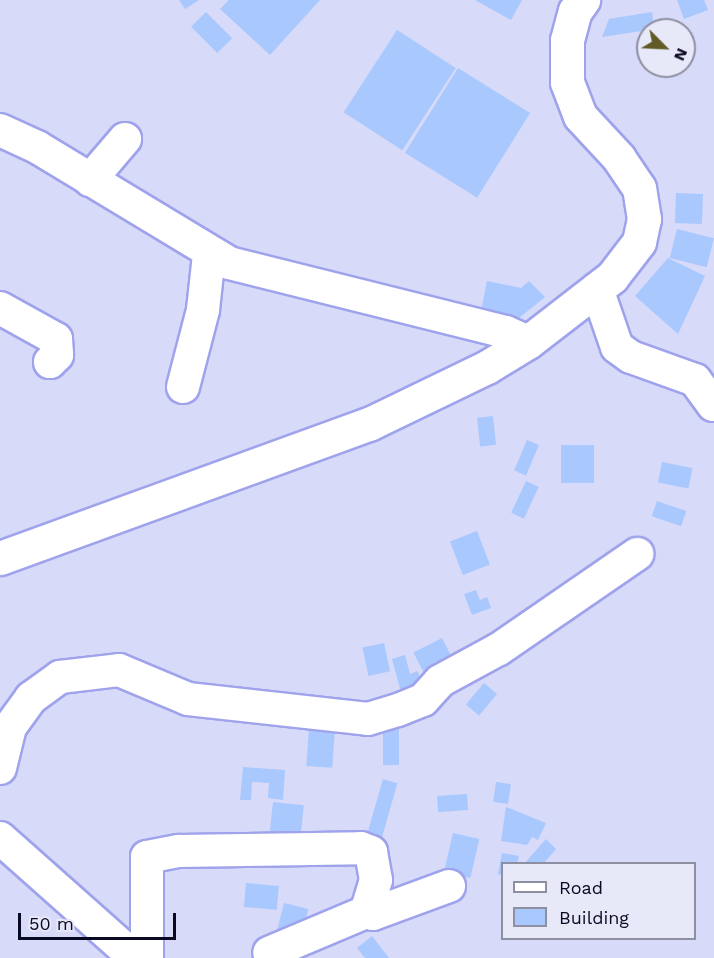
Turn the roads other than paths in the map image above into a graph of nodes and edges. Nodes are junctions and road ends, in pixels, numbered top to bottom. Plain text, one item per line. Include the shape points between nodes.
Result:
1 (583, 0) edge
2 (0, 130) edge
3 (125, 139) dead end
4 (90, 180) junction
5 (209, 255) junction
6 (597, 289) junction
7 (0, 308) edge
8 (528, 342) junction
9 (50, 362) dead end
10 (183, 387) dead end
11 (713, 405) edge
12 (637, 554) dead end
13 (0, 558) edge
14 (0, 768) edge
15 (2, 844) edge
16 (449, 886) dead end
17 (366, 912) junction
18 (269, 952) dead end
19 (135, 958) edge
20 (147, 958) edge

1 - 6 main road via 575,11 567,40 567,82 580,116 620,158 639,188 644,219 628,261
2 - 4 street
3 - 4 street
4 - 5 street
5 - 8 street via 290,280 506,332
5 - 10 street via 203,310
6 - 8 main road
6 - 11 street via 617,347 631,357 695,380
7 - 9 street via 56,339 57,355
8 - 13 main road via 369,424
12 - 14 street via 499,649 440,681 423,700 398,710 368,719 188,699 119,670 60,677 31,698 10,727
15 - 19 street
16 - 17 street via 373,914
17 - 18 street
17 - 20 street via 372,905 377,864 371,852 361,848 179,851 147,857

